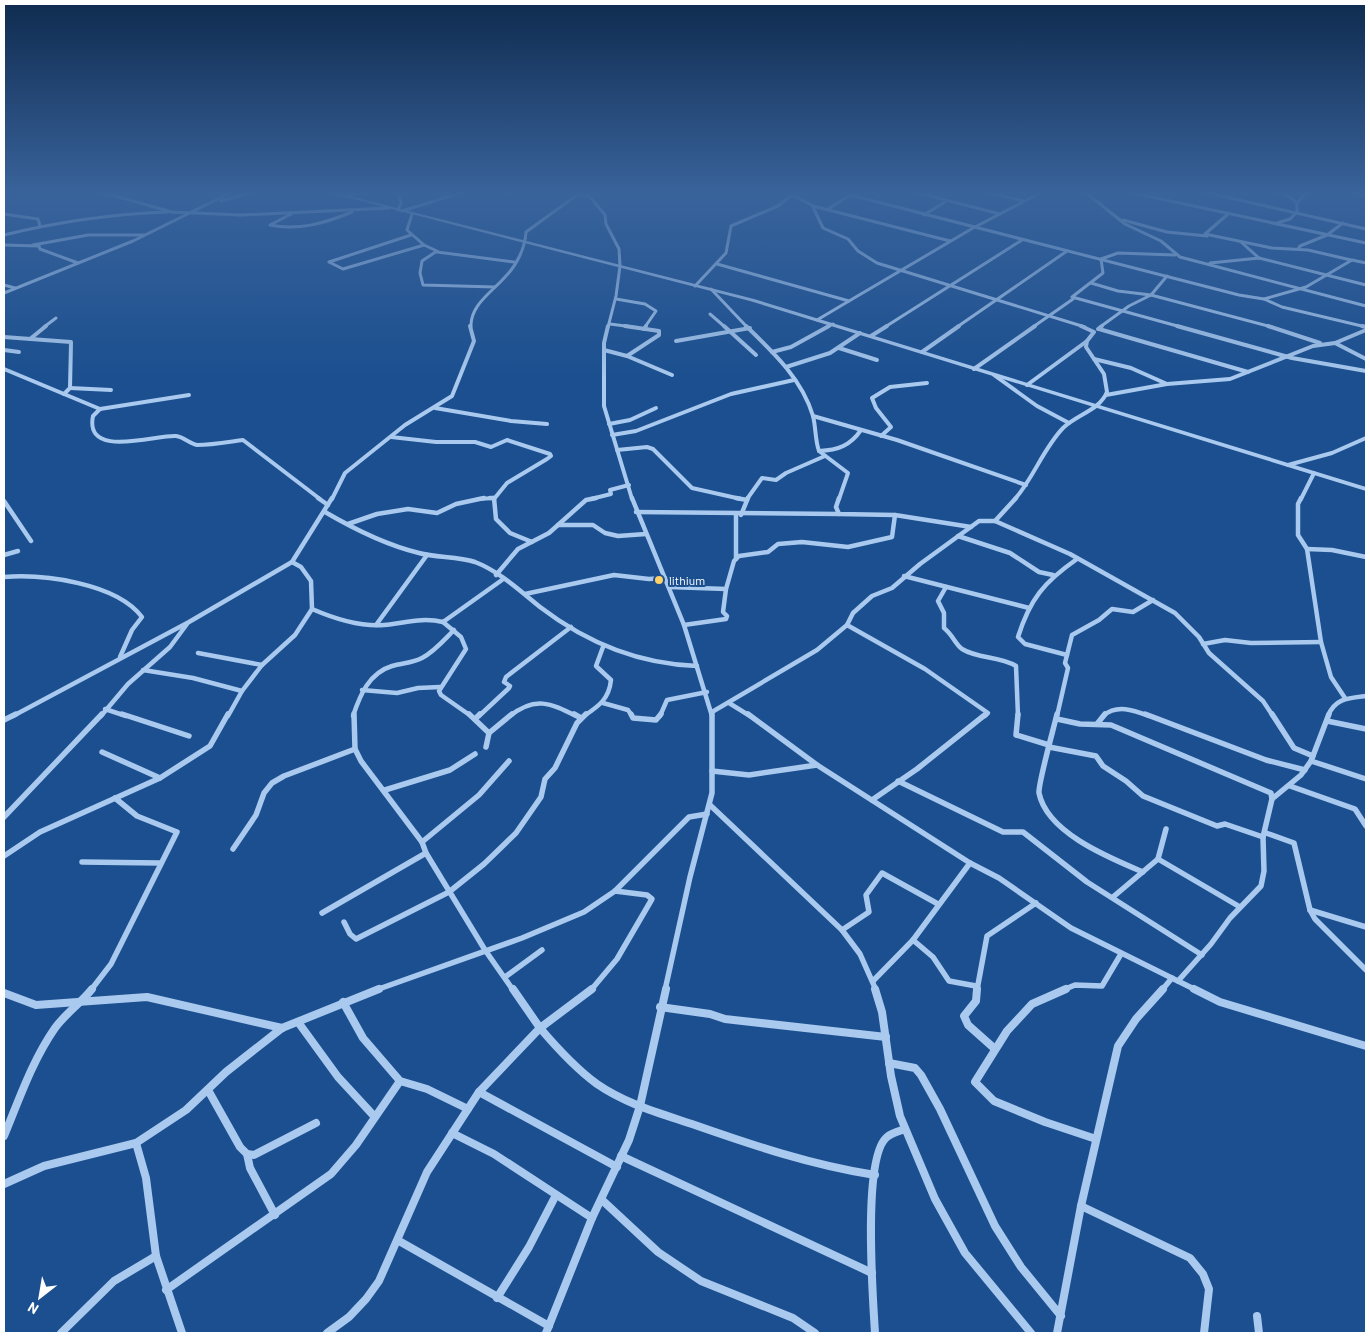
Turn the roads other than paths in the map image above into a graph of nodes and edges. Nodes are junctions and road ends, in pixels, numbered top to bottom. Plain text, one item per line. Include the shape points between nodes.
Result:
1 (54, 253) edge
2 (102, 253) edge
3 (355, 253) edge
4 (396, 253) edge
5 (435, 253) edge
6 (448, 253) edge
7 (520, 253) edge
8 (566, 253) edge
9 (619, 253) edge
10 (726, 253) edge
11 (861, 253) edge
12 (929, 253) edge
13 (1000, 253) edge
14 (1064, 253) edge
15 (1078, 253) edge
16 (1117, 253) edge
17 (1129, 253) edge
18 (1254, 253) edge
19 (1320, 253) edge
20 (1175, 255) joint
21 (1259, 258) junction
22 (1101, 259) junction
23 (1352, 260) junction
24 (514, 262) junction
25 (79, 263) junction
26 (1201, 263) junction
27 (1366, 263) edge
28 (717, 264) junction
29 (620, 266) junction
30 (899, 271) junction
31 (1329, 274) junction
32 (1167, 276) junction
33 (1091, 283) junction
34 (4, 285) edge
35 (1366, 285) edge
36 (495, 286) junction
37 (695, 286) junction
38 (948, 286) junction
39 (16, 288) junction
40 (710, 289) junction
41 (1300, 289) junction
42 (4, 292) edge
43 (1151, 294) junction
44 (616, 299) junction
45 (1072, 299) junction
46 (1264, 299) junction
47 (994, 300) junction
48 (848, 301) junction
49 (1366, 306) edge
50 (1122, 312) junction
51 (710, 314) dead end
52 (1048, 317) junction
53 (56, 318) dead end
54 (817, 320) junction
55 (610, 324) junction
56 (833, 324) junction
57 (750, 328) junction
58 (1366, 328) edge
59 (644, 329) junction
60 (1099, 329) junction
61 (730, 331) junction
62 (1094, 332) junction
63 (860, 333) junction
64 (871, 336) junction
65 (4, 337) edge
66 (30, 339) junction
67 (676, 340) dead end
68 (1087, 341) junction
69 (1320, 343) junction
70 (1335, 343) junction
71 (839, 348) junction
72 (4, 350) edge
73 (604, 350) junction
74 (19, 352) dead end
75 (772, 352) junction
76 (922, 352) junction
77 (756, 355) dead end
78 (627, 356) junction
79 (1285, 357) junction
80 (1094, 359) junction
81 (1366, 359) edge
82 (877, 360) dead end
83 (786, 367) junction
84 (4, 369) edge
85 (974, 369) junction
86 (1248, 372) junction
87 (1366, 372) edge
88 (672, 374) dead end
89 (994, 375) junction
90 (794, 380) junction
91 (927, 383) dead end
92 (1027, 384) junction
93 (1167, 384) junction
94 (70, 388) junction
95 (111, 390) dead end
96 (64, 394) junction
97 (189, 395) dead end
98 (1106, 395) junction
99 (1096, 406) junction
100 (435, 408) junction
101 (656, 408) dead end
102 (100, 409) junction
103 (813, 416) junction
104 (1069, 423) junction
105 (547, 424) dead end
106 (609, 424) junction
107 (861, 430) junction
108 (612, 435) junction
109 (881, 436) junction
110 (391, 437) junction
111 (1366, 438) edge
112 (617, 450) junction
113 (819, 451) junction
114 (825, 456) junction
115 (1288, 465) junction
116 (1314, 473) junction
117 (629, 485) junction
118 (1026, 485) junction
119 (1366, 489) edge
120 (494, 498) junction
121 (747, 500) junction
122 (4, 501) edge
123 (328, 505) junction
124 (325, 512) junction
125 (636, 512) junction
126 (839, 514) junction
127 (739, 515) junction
128 (895, 515) junction
129 (995, 521) junction
130 (348, 524) junction
131 (558, 525) junction
132 (971, 527) junction
133 (646, 534) junction
134 (958, 536) junction
135 (30, 540) dead end
136 (532, 542) junction
137 (1307, 549) junction
138 (18, 551) dead end
139 (4, 554) edge
140 (427, 555) junction
141 (1366, 557) edge
142 (736, 558) junction
143 (1077, 559) junction
144 (292, 562) junction
145 (496, 575) junction
146 (1053, 575) junction
147 (904, 576) junction
148 (4, 577) edge
149 (665, 578) junction
150 (502, 580) junction
151 (946, 586) junction
152 (669, 587) junction
153 (726, 589) junction
154 (525, 594) junction
155 (1153, 600) junction
156 (1029, 608) junction
157 (312, 609) junction
158 (189, 622) junction
159 (443, 622) junction
160 (376, 625) junction
161 (684, 625) junction
162 (847, 625) junction
163 (571, 627) junction
164 (454, 630) junction
165 (1321, 642) junction
166 (1203, 644) junction
167 (603, 647) junction
168 (198, 653) dead end
169 (1067, 655) junction
170 (120, 658) junction
171 (262, 665) junction
172 (697, 666) junction
173 (143, 670) junction
174 (440, 687) junction
175 (362, 690) junction
176 (242, 691) junction
177 (707, 692) junction
178 (1366, 696) edge
179 (1345, 698) junction
180 (603, 702) junction
181 (729, 704) junction
182 (105, 709) junction
183 (712, 712) junction
184 (581, 718) junction
185 (474, 719) junction
186 (1057, 719) junction
187 (4, 720) edge
188 (1326, 721) junction
189 (1097, 724) junction
190 (1366, 729) edge
191 (489, 734) junction
192 (189, 736) dead end
193 (1049, 746) junction
194 (486, 747) dead end
195 (355, 749) junction
196 (102, 752) dead end
197 (475, 754) dead end
198 (1312, 759) junction
199 (509, 761) dead end
200 (817, 765) junction
201 (712, 770) junction
202 (1305, 770) junction
203 (160, 778) junction
204 (1366, 779) edge
205 (898, 781) junction
206 (1290, 786) junction
207 (385, 790) junction
208 (115, 798) junction
209 (1272, 799) junction
210 (872, 800) junction
211 (710, 805) junction
212 (707, 814) junction
213 (4, 817) edge
214 (1366, 826) edge
215 (1166, 829) dead end
216 (1264, 835) junction
217 (422, 842) junction
218 (233, 849) dead end
219 (426, 853) junction
220 (4, 856) edge
221 (1158, 859) junction
222 (82, 862) dead end
223 (160, 863) junction
224 (970, 863) junction
225 (1143, 872) junction
226 (615, 891) junction
227 (449, 892) junction
228 (1113, 897) junction
229 (1036, 903) junction
230 (938, 904) junction
231 (1240, 907) junction
232 (1310, 910) junction
233 (322, 913) dead end
234 (344, 922) dead end
235 (1366, 927) edge
236 (842, 930) junction
237 (913, 940) junction
238 (485, 950) junction
239 (542, 950) dead end
240 (1122, 954) junction
241 (1202, 954) junction
242 (1366, 970) edge
243 (505, 977) junction
244 (1175, 980) junction
245 (873, 981) junction
246 (976, 986) junction
247 (4, 993) edge
248 (343, 1002) junction
249 (81, 1003) junction
250 (660, 1007) junction
251 (298, 1022) junction
252 (282, 1028) junction
253 (540, 1028) junction
254 (886, 1036) junction
255 (1366, 1046) edge
256 (995, 1049) junction
257 (889, 1063) junction
258 (400, 1081) junction
259 (208, 1090) junction
260 (479, 1092) junction
261 (640, 1106) junction
262 (468, 1109) junction
263 (374, 1116) junction
264 (316, 1123) dead end
265 (905, 1129) junction
266 (452, 1133) junction
267 (4, 1136) edge
268 (1096, 1139) junction
269 (136, 1143) junction
270 (247, 1154) junction
271 (622, 1156) junction
272 (617, 1168) junction
273 (875, 1175) junction
274 (4, 1184) edge
275 (556, 1195) junction
276 (602, 1200) junction
277 (1081, 1206) junction
278 (275, 1214) junction
279 (592, 1218) junction
280 (399, 1241) junction
281 (156, 1256) junction
282 (872, 1273) junction
283 (166, 1290) junction
284 (497, 1298) junction
285 (1061, 1316) junction
286 (1257, 1316) dead end
287 (547, 1330) edge
288 (61, 1333) edge
289 (182, 1333) edge
290 (327, 1333) edge
291 (815, 1333) edge
292 (875, 1333) edge
293 (1031, 1333) edge
294 (1057, 1333) edge
295 (1204, 1333) edge
296 (1259, 1333) edge

1 - 25 street
2 - 25 street
3 - 4 street via 329,262 343,269
5 - 36 street via 422,261 420,273 425,286
6 - 24 street
7 - 24 street
8 - 29 street
9 - 29 street
10 - 28 street
11 - 30 street via 869,260
12 - 30 street
13 - 38 street
14 - 47 street
15 - 22 street
16 - 22 street
17 - 20 street
18 - 21 street
19 - 23 street
20 - 26 street
21 - 26 street
21 - 31 street
22 - 32 street
22 - 33 street via 1103,273
23 - 27 street
23 - 31 street
24 - 36 street via 506,277
25 - 39 street
26 - 41 street
28 - 37 street
28 - 48 street
29 - 37 street
29 - 44 street
30 - 38 street
30 - 48 street
31 - 35 street
31 - 41 street
32 - 43 street
32 - 46 street
33 - 43 street
33 - 45 street
34 - 39 street
36 - 100 street via 486,294 471,320 474,341 455,390
37 - 40 street
38 - 47 street
38 - 64 street
39 - 42 street
40 - 54 street
40 - 57 street
41 - 46 street
41 - 49 street
43 - 50 street
43 - 69 street
44 - 55 street
44 - 59 street via 646,304 656,311
45 - 50 street
45 - 52 street
46 - 58 street via 1282,307
47 - 52 street
47 - 76 street
48 - 54 street
50 - 60 street
50 - 79 street
51 - 61 street
52 - 62 street
52 - 85 street
53 - 66 street
54 - 56 street
55 - 59 street
55 - 73 street
56 - 63 street
56 - 75 street via 791,347
57 - 61 street
57 - 75 street
58 - 70 street
59 - 78 street via 660,333
60 - 62 street
60 - 86 street
61 - 67 street
61 - 77 street
62 - 68 street
63 - 64 street
63 - 71 street
64 - 76 street
65 - 66 street
66 - 94 street via 72,342
68 - 80 street via 1086,347
68 - 92 street
69 - 70 street
69 - 79 street
70 - 81 street
71 - 82 street
71 - 83 street
72 - 74 street
73 - 78 street
73 - 106 street via 604,406
75 - 83 street
76 - 85 street
78 - 88 street
79 - 86 street
79 - 87 street
80 - 93 street via 1130,368
80 - 98 street via 1106,379
83 - 90 street
84 - 96 street
85 - 89 street
86 - 93 street via 1230,379
89 - 92 street
89 - 104 street via 1037,406
90 - 103 street
90 - 108 street via 731,394 636,431
91 - 109 street via 891,387 872,398 891,427
92 - 99 street
93 - 98 street
94 - 95 street
94 - 96 street
96 - 102 street
97 - 102 street
98 - 99 street
99 - 104 street
99 - 115 street
100 - 105 street
100 - 110 street
101 - 106 street via 630,420
102 - 123 street via 91,420 94,432 100,438 111,442 175,436 194,445 242,440
103 - 107 street
103 - 113 street
104 - 118 street
106 - 108 street
107 - 109 street
107 - 113 street via 852,443 843,448
108 - 112 street
109 - 118 street
110 - 120 street via 474,442 491,447 507,440 550,454 547,460 507,483
110 - 123 street via 346,473
111 - 115 street
112 - 117 street
112 - 121 street via 653,449 692,488
113 - 114 street
114 - 121 street via 776,480 762,478
114 - 126 street via 848,473 836,507
115 - 116 street
116 - 119 street
116 - 137 street via 1296,512 1298,535
117 - 125 street
117 - 131 street via 610,490 611,494 607,496 586,500
118 - 129 street
120 - 130 street via 456,504 437,513 408,509 377,514
120 - 136 street via 496,519 510,533
121 - 127 street
122 - 135 street
123 - 124 street
124 - 130 street
124 - 144 street
125 - 127 street
125 - 133 street
126 - 127 street
126 - 128 street
127 - 142 street
128 - 132 street
128 - 142 street via 892,537 848,547 802,542 778,544 768,552
129 - 132 street via 979,521
129 - 143 street
130 - 140 street via 366,534
131 - 133 street via 593,525 599,531 618,537
131 - 136 street via 543,538
132 - 134 street
133 - 149 street
134 - 146 street via 1010,553 1039,572
134 - 147 street
136 - 145 street via 518,549
137 - 141 street
137 - 165 street
138 - 139 street
140 - 145 street via 474,562
140 - 160 street
142 - 153 street
143 - 146 street
143 - 155 street
144 - 157 street via 311,581
144 - 158 street
145 - 150 street
146 - 156 street via 1039,588
147 - 151 street
147 - 162 street via 892,588 872,596 853,613
148 - 170 street via 21,574 67,583 107,592 134,605 142,618 132,630
149 - 152 street
149 - 154 street via 614,575
150 - 154 street
150 - 159 street
151 - 156 street
151 - 193 street via 938,600 944,613 944,628 954,635 958,645 975,654 1016,666 1019,708 1016,735
152 - 153 street
152 - 161 street
153 - 161 street via 723,612 726,619
154 - 163 street
155 - 166 street via 1186,622
155 - 169 street via 1133,612 1112,609 1074,633
156 - 169 street via 1018,640
157 - 160 street via 344,621
157 - 171 street via 295,635
158 - 170 street
158 - 173 street via 170,648
159 - 160 street via 420,618
159 - 164 street
161 - 172 street
162 - 181 street via 817,650
162 - 205 street via 925,669 988,710 970,728
163 - 167 street
163 - 185 street via 506,677 504,682 509,688
164 - 174 street via 466,643 466,649
164 - 175 street via 434,650 420,659 388,668
165 - 166 street via 1251,644 1225,640
165 - 179 street via 1331,677
166 - 198 street via 1209,654 1263,701 1294,748
167 - 172 street via 651,661
167 - 180 street via 596,666 611,680
168 - 171 street
169 - 186 street via 1065,663 1068,668
170 - 187 street
171 - 176 street
172 - 177 street
173 - 176 street via 193,678
173 - 182 street
174 - 175 street via 397,693
174 - 185 street via 441,695
175 - 195 street via 353,716
176 - 203 street via 210,746
177 - 180 street via 667,700 656,720 633,718 628,710
177 - 183 street
178 - 179 street
179 - 188 street via 1335,702
180 - 184 street
181 - 183 street
181 - 200 street via 760,722
182 - 192 street
182 - 213 street via 86,733
183 - 201 street
184 - 191 street via 536,701 527,703
184 - 227 street via 555,768 545,779 541,798 527,818 504,844
185 - 191 street
186 - 189 street
186 - 193 street
188 - 190 street
188 - 198 street
189 - 202 street via 1103,714 1117,708 1136,710 1266,760
189 - 209 street via 1111,725 1272,793
191 - 194 street
193 - 216 street via 1098,757 1103,766 1145,797 1216,826 1225,824
193 - 225 street via 1039,792 1055,822 1087,844
195 - 207 street
195 - 218 street via 272,783 264,793 256,815
196 - 203 street
197 - 207 street via 450,770
198 - 202 street
198 - 204 street
199 - 217 street via 479,795
200 - 201 street via 753,775
200 - 210 street
201 - 211 street
202 - 206 street
203 - 208 street
205 - 210 street
205 - 228 street via 1003,832 1021,830 1060,863
206 - 209 street
206 - 214 street via 1356,810
207 - 217 street
208 - 220 street via 40,832
208 - 223 street via 137,816 177,832
209 - 216 street
210 - 224 street
211 - 212 street
211 - 236 street
212 - 226 street via 689,817
212 - 250 street
215 - 221 street
216 - 231 street via 1264,871 1260,886
216 - 232 street via 1294,843
217 - 219 street
219 - 227 street
219 - 233 street
221 - 225 street
221 - 231 street via 1182,869
222 - 223 street
223 - 249 street via 111,964
224 - 229 street
224 - 230 street
225 - 228 street
226 - 238 street via 584,912
226 - 253 street via 647,896 652,899 650,906 617,959 590,991
227 - 234 street via 356,939
227 - 238 street
228 - 241 street
229 - 240 street via 1071,928
229 - 246 street via 987,936
230 - 236 street via 882,874 866,895 869,912
230 - 237 street via 926,926
231 - 241 street
232 - 235 street
232 - 242 street via 1323,928
236 - 245 street via 860,954
237 - 245 street
237 - 246 street via 933,957 949,981
238 - 243 street
238 - 248 street
239 - 243 street
240 - 244 street
240 - 256 street via 1106,983 1099,986 1075,984 1032,1004
241 - 244 street
243 - 253 street
244 - 255 street via 1220,1002
244 - 268 street via 1131,1024 1118,1046
245 - 254 street
246 - 256 street via 976,1001 964,1016 968,1025
247 - 249 street via 36,1005
248 - 251 street
248 - 258 street via 362,1038
249 - 252 street via 147,997
249 - 267 street via 56,1026
250 - 254 street via 725,1019
250 - 261 street
251 - 252 street
251 - 263 street via 338,1076
252 - 259 street
253 - 260 street
253 - 261 street via 567,1060 607,1090
254 - 257 street
256 - 268 street via 974,1081 992,1099
257 - 265 street via 896,1105
257 - 285 street via 915,1068 921,1074 988,1212 1039,1292
258 - 262 street via 436,1092
258 - 263 street
259 - 269 street via 186,1110
259 - 270 street
260 - 262 street
260 - 272 street
261 - 271 street
261 - 273 street via 775,1153 849,1172
262 - 266 street
263 - 278 street via 356,1145 331,1174
264 - 270 street via 254,1155
265 - 273 street via 885,1139
265 - 293 street via 950,1228 965,1253
266 - 275 street via 494,1154
266 - 280 street via 427,1172
268 - 277 street
269 - 274 street via 44,1166
269 - 281 street via 146,1178
270 - 278 street via 250,1168
271 - 272 street
271 - 282 street
272 - 276 street
273 - 282 street via 870,1241
275 - 279 street
275 - 284 street
276 - 279 street
276 - 291 street via 658,1252 701,1281 793,1318
277 - 285 street
277 - 295 street via 1186,1254 1193,1261 1209,1288
278 - 283 street
279 - 287 street
280 - 284 street
280 - 290 street via 384,1275 365,1300 346,1321
281 - 283 street
281 - 288 street via 114,1281
282 - 292 street
283 - 289 street
284 - 287 street
285 - 294 street
286 - 296 street

